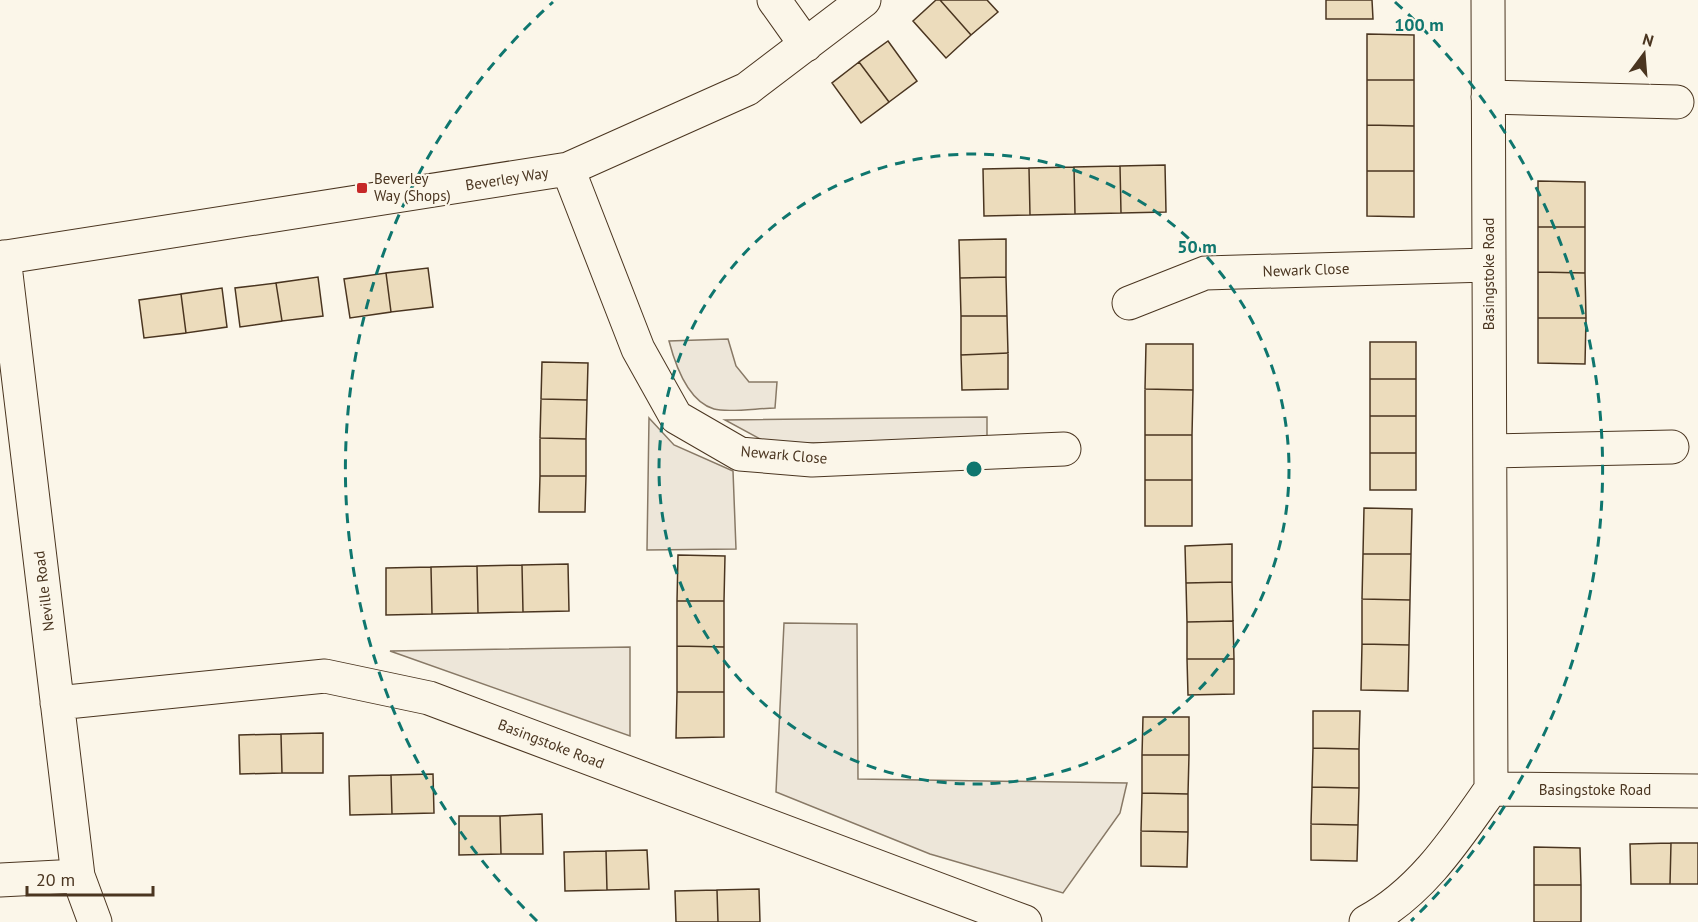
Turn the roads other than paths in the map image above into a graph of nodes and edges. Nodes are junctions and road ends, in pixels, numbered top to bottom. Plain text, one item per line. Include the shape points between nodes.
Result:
1 (774, 0) edge
2 (864, 0) edge
3 (1488, 0) edge
4 (806, 45) junction
5 (1488, 97) junction
6 (1677, 102) dead end
7 (568, 169) junction
8 (2, 257) edge
9 (1488, 265) junction
10 (1129, 303) dead end
11 (1672, 447) dead end
12 (1064, 450) dead end
13 (1490, 451) junction
14 (57, 703) junction
15 (1491, 789) junction
16 (1698, 791) edge
17 (78, 876) junction
18 (0, 880) edge
19 (95, 922) edge
20 (1025, 922) edge
21 (1366, 922) edge

1 - 4 street
2 - 4 street, Beverley Way
3 - 5 street, Basingstoke Road
4 - 7 street, Beverley Way via 747,89
5 - 6 street
5 - 9 street, Basingstoke Road
7 - 8 street, Beverley Way
7 - 12 street, Newark Close via 638,349 676,417 740,454 812,460
8 - 14 street, Neville Road
9 - 10 street, Newark Close via 1205,273
9 - 13 street, Basingstoke Road
11 - 13 street
13 - 15 street, Basingstoke Road
14 - 17 street, Neville Road
14 - 20 street, Basingstoke Road via 325,676 429,698
15 - 16 street, Basingstoke Road
15 - 21 street via 1441,860 1387,911
17 - 18 street
17 - 19 street, Neville Road

